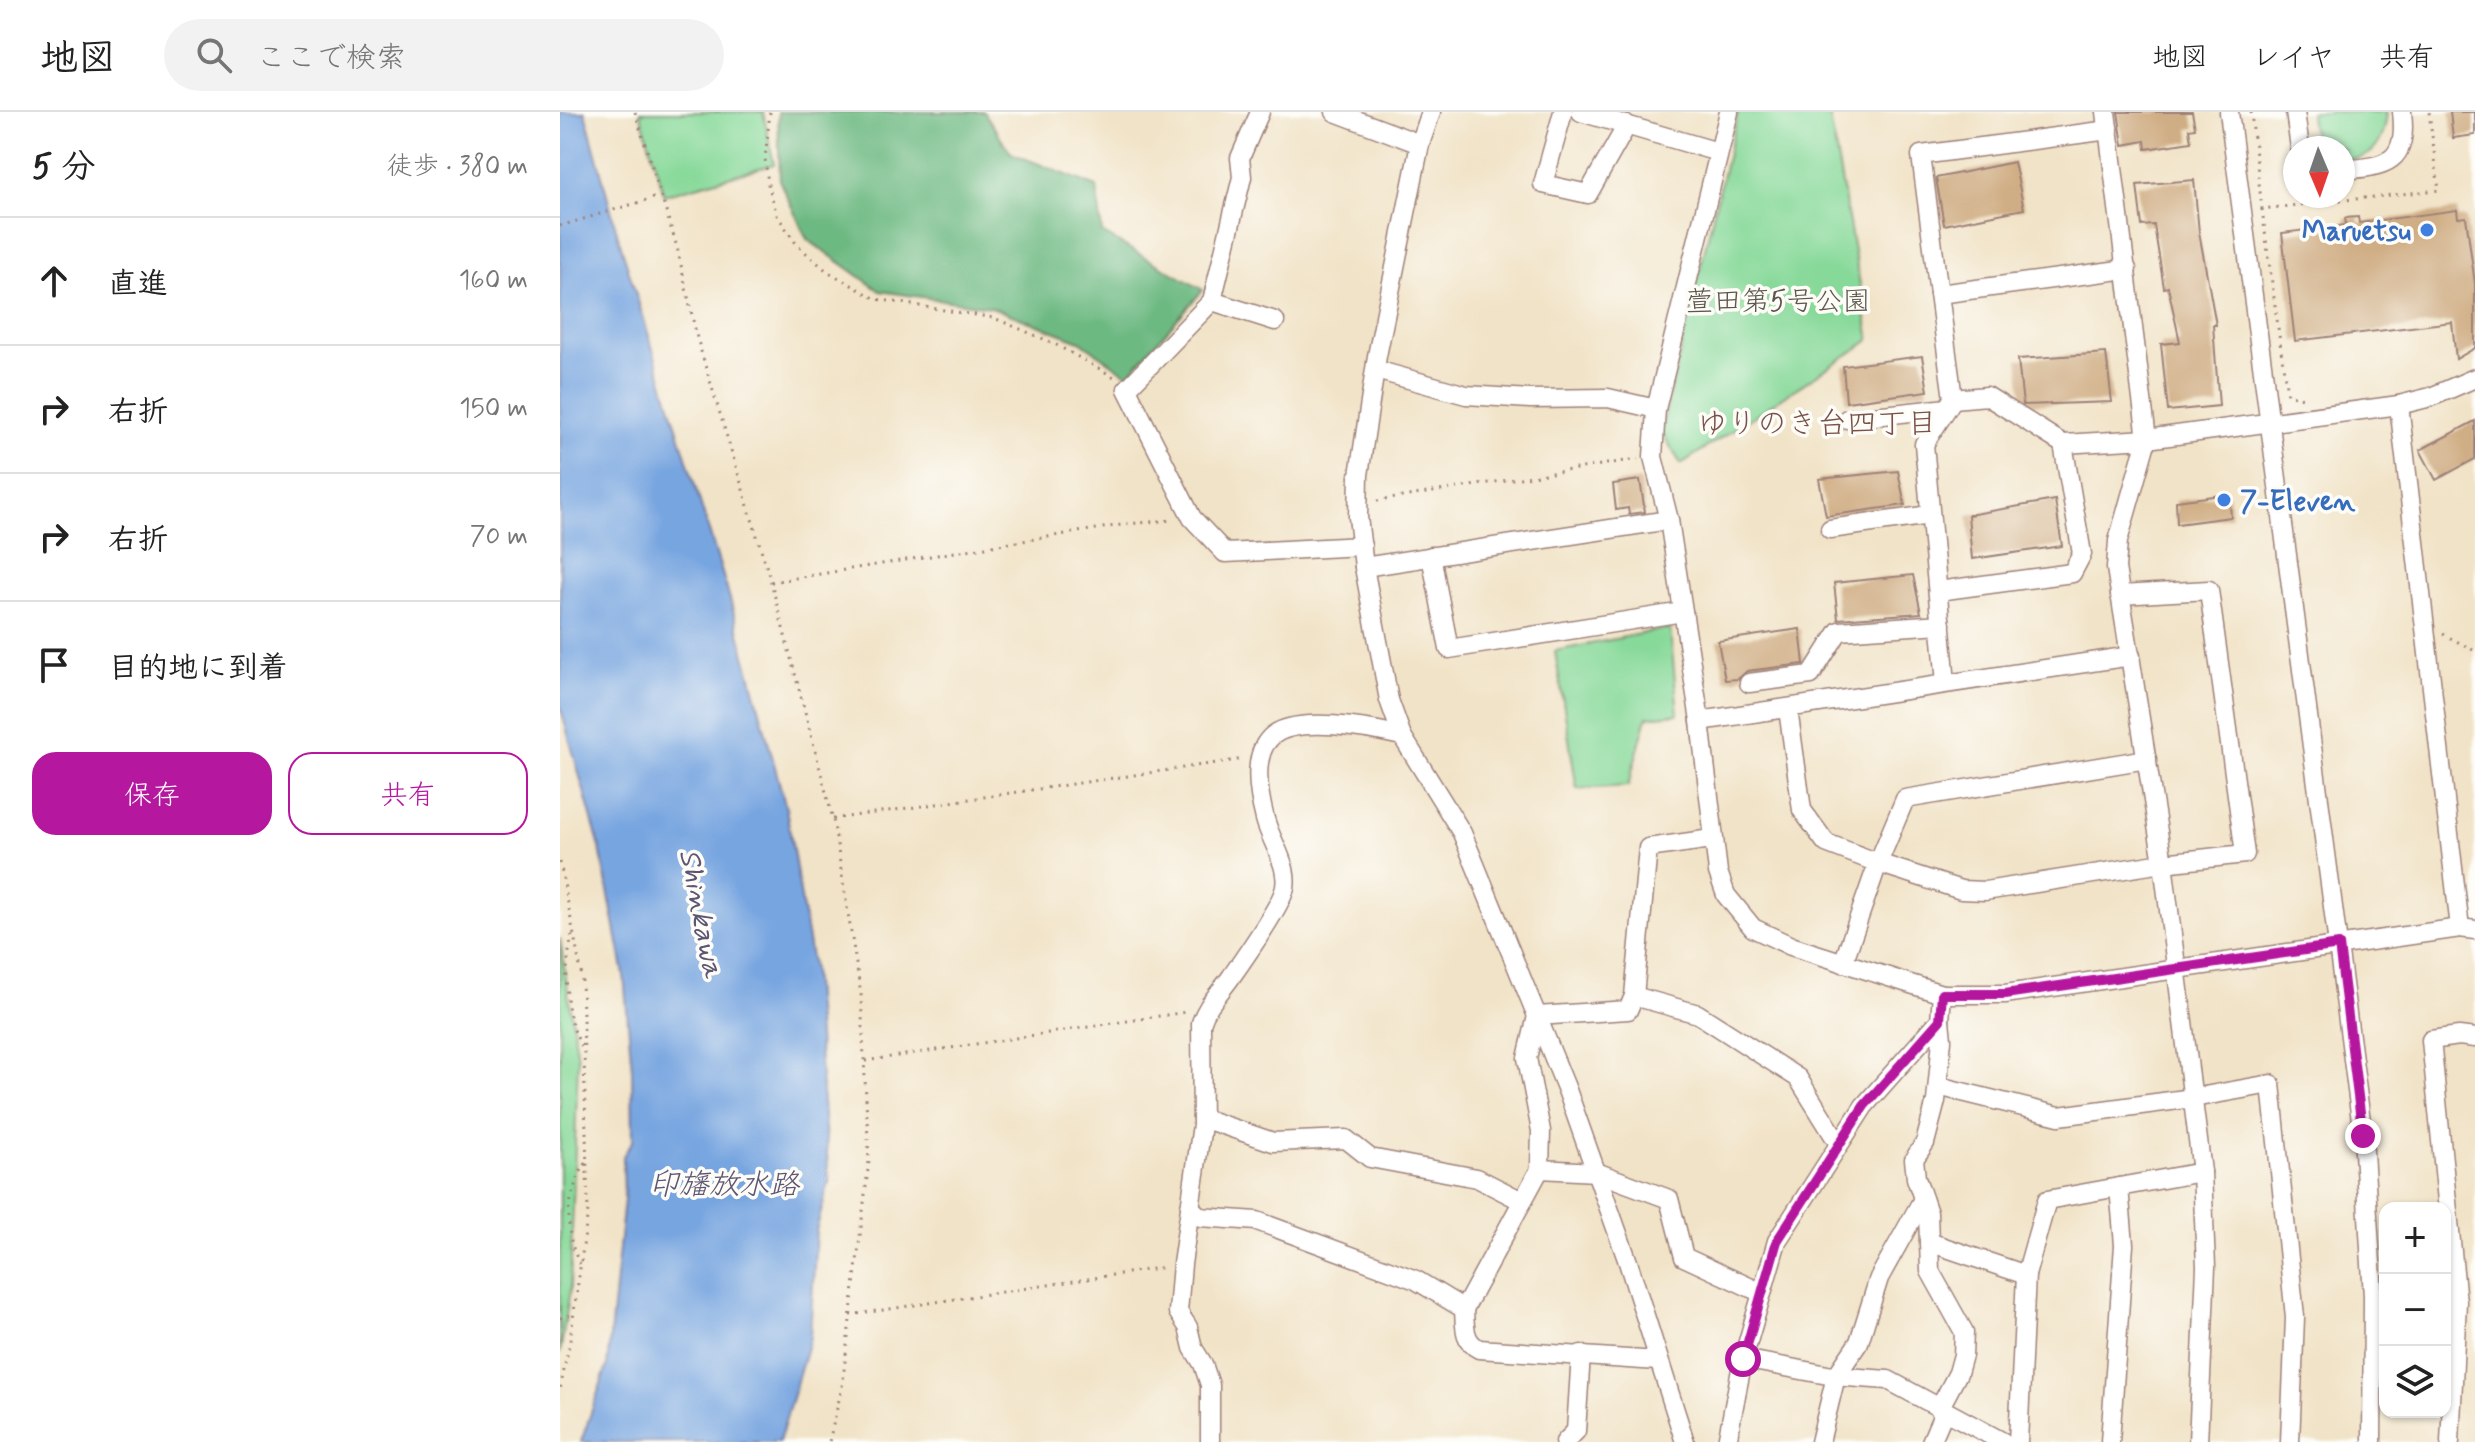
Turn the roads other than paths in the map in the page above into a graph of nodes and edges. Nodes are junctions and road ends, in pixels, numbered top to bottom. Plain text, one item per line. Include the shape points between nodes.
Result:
1 (1260, 112) edge
2 (1335, 112) edge
3 (1431, 112) edge
4 (1563, 112) edge
5 (1581, 112) edge
6 (1729, 112) edge
7 (2229, 112) edge
8 (2295, 112) edge
9 (2402, 112) edge
10 (2107, 121) edge
11 (1627, 125) junction
12 (2298, 136) edge
13 (1420, 144) junction
14 (1718, 152) junction
15 (2355, 169) edge
16 (2127, 269) junction
17 (1939, 294) junction
18 (1212, 301) junction
19 (1275, 321) dead end
20 (1376, 370) junction
21 (2475, 378) edge
22 (1950, 404) junction
23 (2399, 405) junction
24 (1656, 409) junction
25 (1847, 419) dead end
26 (2271, 421) junction
27 (2147, 439) junction
28 (2063, 444) junction
29 (1930, 515) junction
30 (1669, 520) junction
31 (1830, 529) dead end
32 (1362, 546) junction
33 (1431, 556) junction
34 (1364, 567) junction
35 (1938, 591) junction
36 (2120, 595) junction
37 (1683, 612) junction
38 (1941, 624) junction
39 (2131, 656) junction
40 (1749, 683) dead end
41 (1946, 683) junction
42 (1788, 709) junction
43 (1700, 721) junction
44 (1402, 736) junction
45 (2147, 759) junction
46 (1712, 839) junction
47 (1878, 863) junction
48 (2163, 863) junction
49 (2468, 929) edge
50 (2339, 945) junction
51 (1843, 963) junction
52 (2177, 969) junction
53 (1942, 994) junction
54 (1634, 996) junction
55 (1537, 1016) junction
56 (1940, 1020) junction
57 (2475, 1038) edge
58 (1938, 1086) junction
59 (2193, 1098) junction
60 (1202, 1118) junction
61 (1839, 1144) junction
62 (1540, 1169) junction
63 (1596, 1172) junction
64 (2202, 1172) junction
65 (2119, 1187) junction
66 (1923, 1199) junction
67 (1522, 1201) junction
68 (1190, 1207) junction
69 (1929, 1242) junction
70 (2026, 1275) junction
71 (1762, 1293) junction
72 (2466, 1303) edge
73 (1464, 1309) junction
74 (1581, 1354) junction
75 (1743, 1359) junction
76 (1658, 1361) junction
77 (1836, 1376) junction
78 (1941, 1410) junction
79 (1210, 1442) edge
80 (1565, 1442) edge
81 (1685, 1442) edge
82 (1727, 1442) edge
83 (1820, 1442) edge
84 (1931, 1442) edge
85 (2003, 1442) edge
86 (2018, 1442) edge
87 (2110, 1442) edge
88 (2198, 1442) edge
89 (2290, 1442) edge
90 (2372, 1442) edge
91 (2450, 1442) edge

1 - 18 street via 1240,158 1242,177
2 - 13 street
3 - 13 street
4 - 11 street via 1543,184 1588,194
5 - 11 street
6 - 14 street
7 - 26 street
8 - 12 street
9 - 15 street via 2405,136 2399,150 2387,162
10 - 16 street
10 - 17 street via 1921,155
11 - 14 street
13 - 20 street
14 - 24 street
16 - 17 street
16 - 27 street
17 - 22 street
18 - 19 street
18 - 32 street via 1127,389 1192,518 1225,553
20 - 24 street via 1466,395 1608,398
20 - 32 street via 1359,475
21 - 23 street
22 - 25 street
22 - 28 street via 1987,396
22 - 29 street via 1924,444
23 - 26 street
23 - 49 street
24 - 30 street via 1653,457
26 - 27 street
26 - 50 street
27 - 28 street
27 - 36 street via 2118,541
28 - 35 street via 2082,554 2072,573
29 - 31 street
29 - 35 street
30 - 33 street
30 - 37 street
32 - 34 street
33 - 34 street
33 - 37 street via 1449,649
34 - 44 street via 1389,700
35 - 38 street
36 - 39 street
36 - 48 street via 2209,590 2245,854
37 - 43 street
38 - 40 street via 1839,631 1811,675
38 - 41 street
39 - 41 street
39 - 45 street
41 - 42 street
42 - 43 street
42 - 47 street via 1802,810 1826,843
43 - 46 street
44 - 55 street via 1462,833
44 - 60 street via 1303,724 1271,736 1260,756 1265,819 1287,877 1283,895 1201,1023
45 - 47 street via 1905,799
45 - 48 street
46 - 51 street via 1726,895 1753,928
46 - 54 street via 1648,848
47 - 48 street via 1961,890 1985,891
47 - 51 street
48 - 52 street
49 - 50 street
50 - 52 street
50 - 90 street via 2363,1136 2373,1296
51 - 53 street
52 - 53 street via 2005,994
52 - 59 street
53 - 56 street
54 - 55 street via 1628,1010
54 - 61 street via 1698,1014 1798,1078
55 - 62 street via 1527,1058 1541,1131
55 - 63 street
56 - 58 street
56 - 61 street via 1864,1106
57 - 72 street via 2431,1040
58 - 59 street via 2059,1116
58 - 66 street via 1925,1143 1914,1159
59 - 64 street
59 - 89 street via 2271,1084 2295,1317
60 - 67 street via 1273,1142 1346,1139 1370,1158 1477,1178
60 - 68 street
61 - 71 street via 1777,1241
62 - 63 street
62 - 67 street
63 - 71 street via 1669,1199 1684,1257
63 - 76 street
64 - 65 street
64 - 88 street via 2206,1267
65 - 70 street via 2047,1200
65 - 87 street via 2124,1245
66 - 69 street
66 - 77 street via 1879,1278 1859,1342
67 - 73 street
68 - 73 street via 1200,1217 1257,1221 1416,1280
68 - 79 street via 1178,1312 1210,1385
69 - 70 street
69 - 78 street via 1930,1271 1964,1332 1958,1373
70 - 86 street
71 - 75 street
72 - 91 street
73 - 74 street via 1466,1337 1479,1349
74 - 76 street
74 - 80 street via 1576,1431
75 - 77 street
75 - 82 street
76 - 81 street
77 - 78 street via 1888,1380
77 - 83 street
78 - 84 street
78 - 85 street

